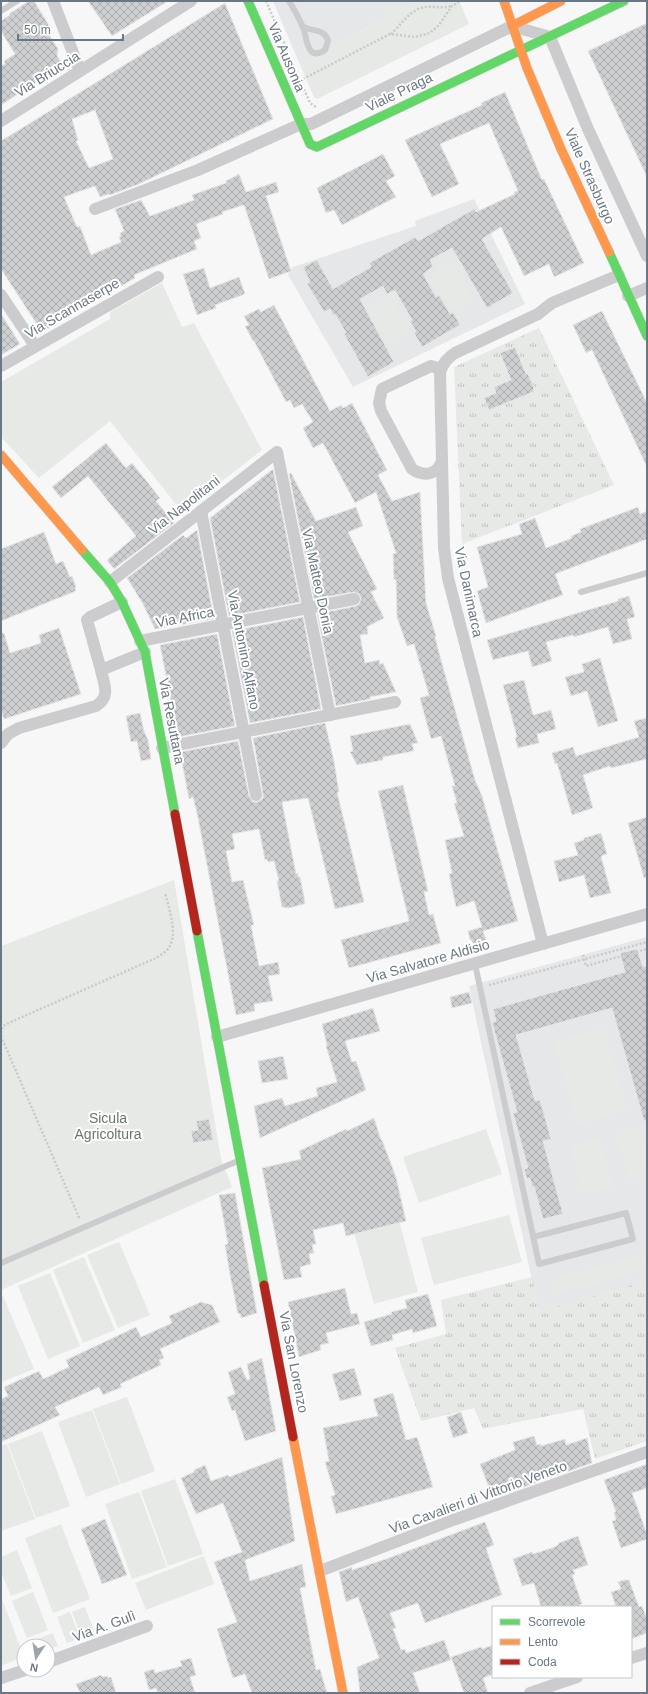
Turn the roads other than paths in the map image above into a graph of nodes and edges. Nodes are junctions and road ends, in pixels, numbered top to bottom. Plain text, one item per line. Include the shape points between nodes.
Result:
1 (17, 1) edge
2 (53, 1) edge
3 (191, 1) edge
4 (248, 1) edge
5 (289, 1) edge
6 (504, 1) edge
7 (561, 1) edge
8 (624, 1) edge
9 (1, 11) edge
10 (302, 26) junction
11 (512, 26) junction
12 (550, 37) junction
13 (521, 50) junction
14 (80, 71) junction
15 (1, 121) edge
16 (301, 124) junction
17 (95, 209) dead end
18 (647, 256) edge
19 (158, 276) dead end
20 (619, 276) junction
21 (647, 288) edge
22 (1, 295) edge
23 (628, 296) junction
24 (647, 336) edge
25 (35, 346) junction
26 (1, 366) edge
27 (440, 372) junction
28 (277, 452) joint
29 (1, 455) edge
30 (442, 461) junction
31 (201, 511) junction
32 (647, 573) edge
33 (110, 582) junction
34 (581, 592) dead end
35 (354, 599) dead end
36 (122, 602) junction
37 (308, 608) junction
38 (224, 625) junction
39 (143, 647) junction
40 (101, 670) junction
41 (395, 702) dead end
42 (330, 715) junction
43 (244, 732) junction
44 (1, 743) edge
45 (162, 748) junction
46 (256, 795) dead end
47 (647, 914) edge
48 (544, 944) junction
49 (475, 964) junction
50 (217, 1037) junction
51 (241, 1159) junction
52 (533, 1237) junction
53 (1, 1264) edge
54 (647, 1452) edge
55 (320, 1571) junction
56 (147, 1626) dead end
57 (647, 1653) edge
58 (632, 1658) edge
59 (56, 1659) edge
60 (16, 1673) edge
61 (1, 1678) edge
62 (574, 1678) edge
63 (343, 1693) edge
64 (530, 1693) edge

1 - 9 lane
2 - 14 street
3 - 14 street, Via Briuccia
4 - 16 street, Via Ausonia
5 - 10 lane
6 - 11 street, Viale Strasburgo
7 - 11 street
8 - 12 street
10 - 10 lane via 307,47 318,53 325,50 328,44 325,35
11 - 12 street
11 - 13 street, Viale Strasburgo
11 - 16 street, Viale Praga via 312,124
12 - 13 street
12 - 18 street, Viale Strasburgo via 588,129
13 - 16 street, Viale Praga via 321,146 310,144
13 - 20 street, Viale Strasburgo via 561,149
14 - 15 street, Via Briuccia
16 - 17 street, Viale Praga via 198,170
19 - 25 street, Via Scannaserpe
20 - 23 street, Viale Strasburgo
20 - 27 street via 552,303 538,314 455,353 442,365
21 - 23 street
22 - 25 street
23 - 24 street, Viale Strasburgo
25 - 26 street, Via Scannaserpe
27 - 30 street, Via Danimarca
27 - 30 street via 438,368 431,366 391,384 382,389 379,403 412,469 418,473 430,473 439,468
28 - 31 street, Via Napolitani
28 - 37 street, Via Matteo Donia
29 - 33 street, Via Resuttana
30 - 48 street, Via Danimarca via 444,548 448,578
31 - 33 street, Via Napolitani
31 - 38 street, Via Antonino Alfano
32 - 34 lane
33 - 36 street, Via Resuttana
35 - 37 street, Via Africa
36 - 39 street, Via Resuttana
36 - 40 street via 87,620
37 - 38 street, Via Africa
37 - 42 street, Via Matteo Donia
38 - 39 street, Via Africa
38 - 43 street, Via Antonino Alfano
39 - 40 street, Via Africa
39 - 45 street, Via Resuttana
40 - 44 street via 106,691 103,702 19,728 8,734
41 - 42 street
42 - 43 street
43 - 45 street
43 - 46 street, Via Antonino Alfano
45 - 50 street, Via Resuttana
47 - 48 street, Via Salvatore Aldisio
48 - 49 street, Via Salvatore Aldisio
49 - 50 street, Via Salvatore Aldisio
49 - 52 lane
50 - 51 street, Via San Lorenzo
51 - 53 lane
51 - 55 street, Via San Lorenzo
52 - 52 lane via 539,1264 633,1239 626,1213
54 - 55 street, Via Cavalieri di Vittorio Veneto via 453,1520
55 - 63 street, Via San Lorenzo
56 - 59 street, Via A. Gulì
57 - 58 street
60 - 61 street
62 - 64 street

